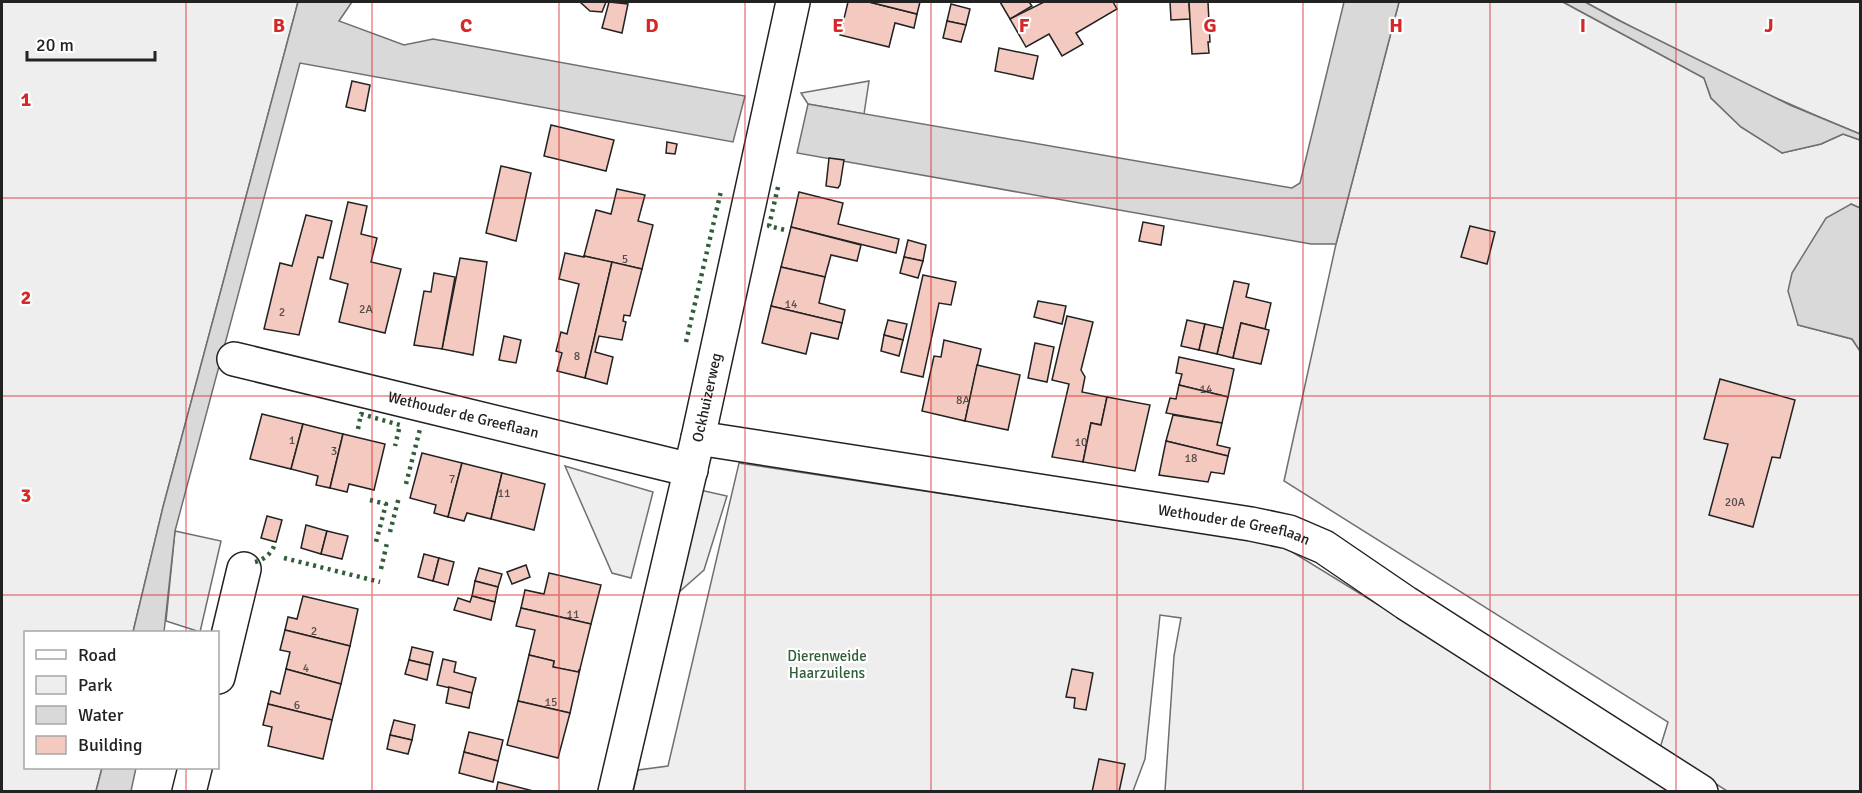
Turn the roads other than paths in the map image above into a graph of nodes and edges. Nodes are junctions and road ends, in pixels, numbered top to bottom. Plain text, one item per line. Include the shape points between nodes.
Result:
1 (793, 2) edge
2 (234, 359) dead end
3 (698, 438) junction
4 (691, 470) junction
5 (244, 569) dead end
6 (219, 673) edge
7 (195, 769) edge
8 (189, 792) edge
9 (615, 792) edge
10 (1701, 792) edge

1 - 3 street, Ockhuizerweg
2 - 4 street, Wethouder de Greeflaan
3 - 4 street, Ockhuizerweg
3 - 10 street, Wethouder de Greeflaan via 1289,532 1324,547
4 - 9 street, Ockhuizerweg
5 - 6 street
7 - 8 street

